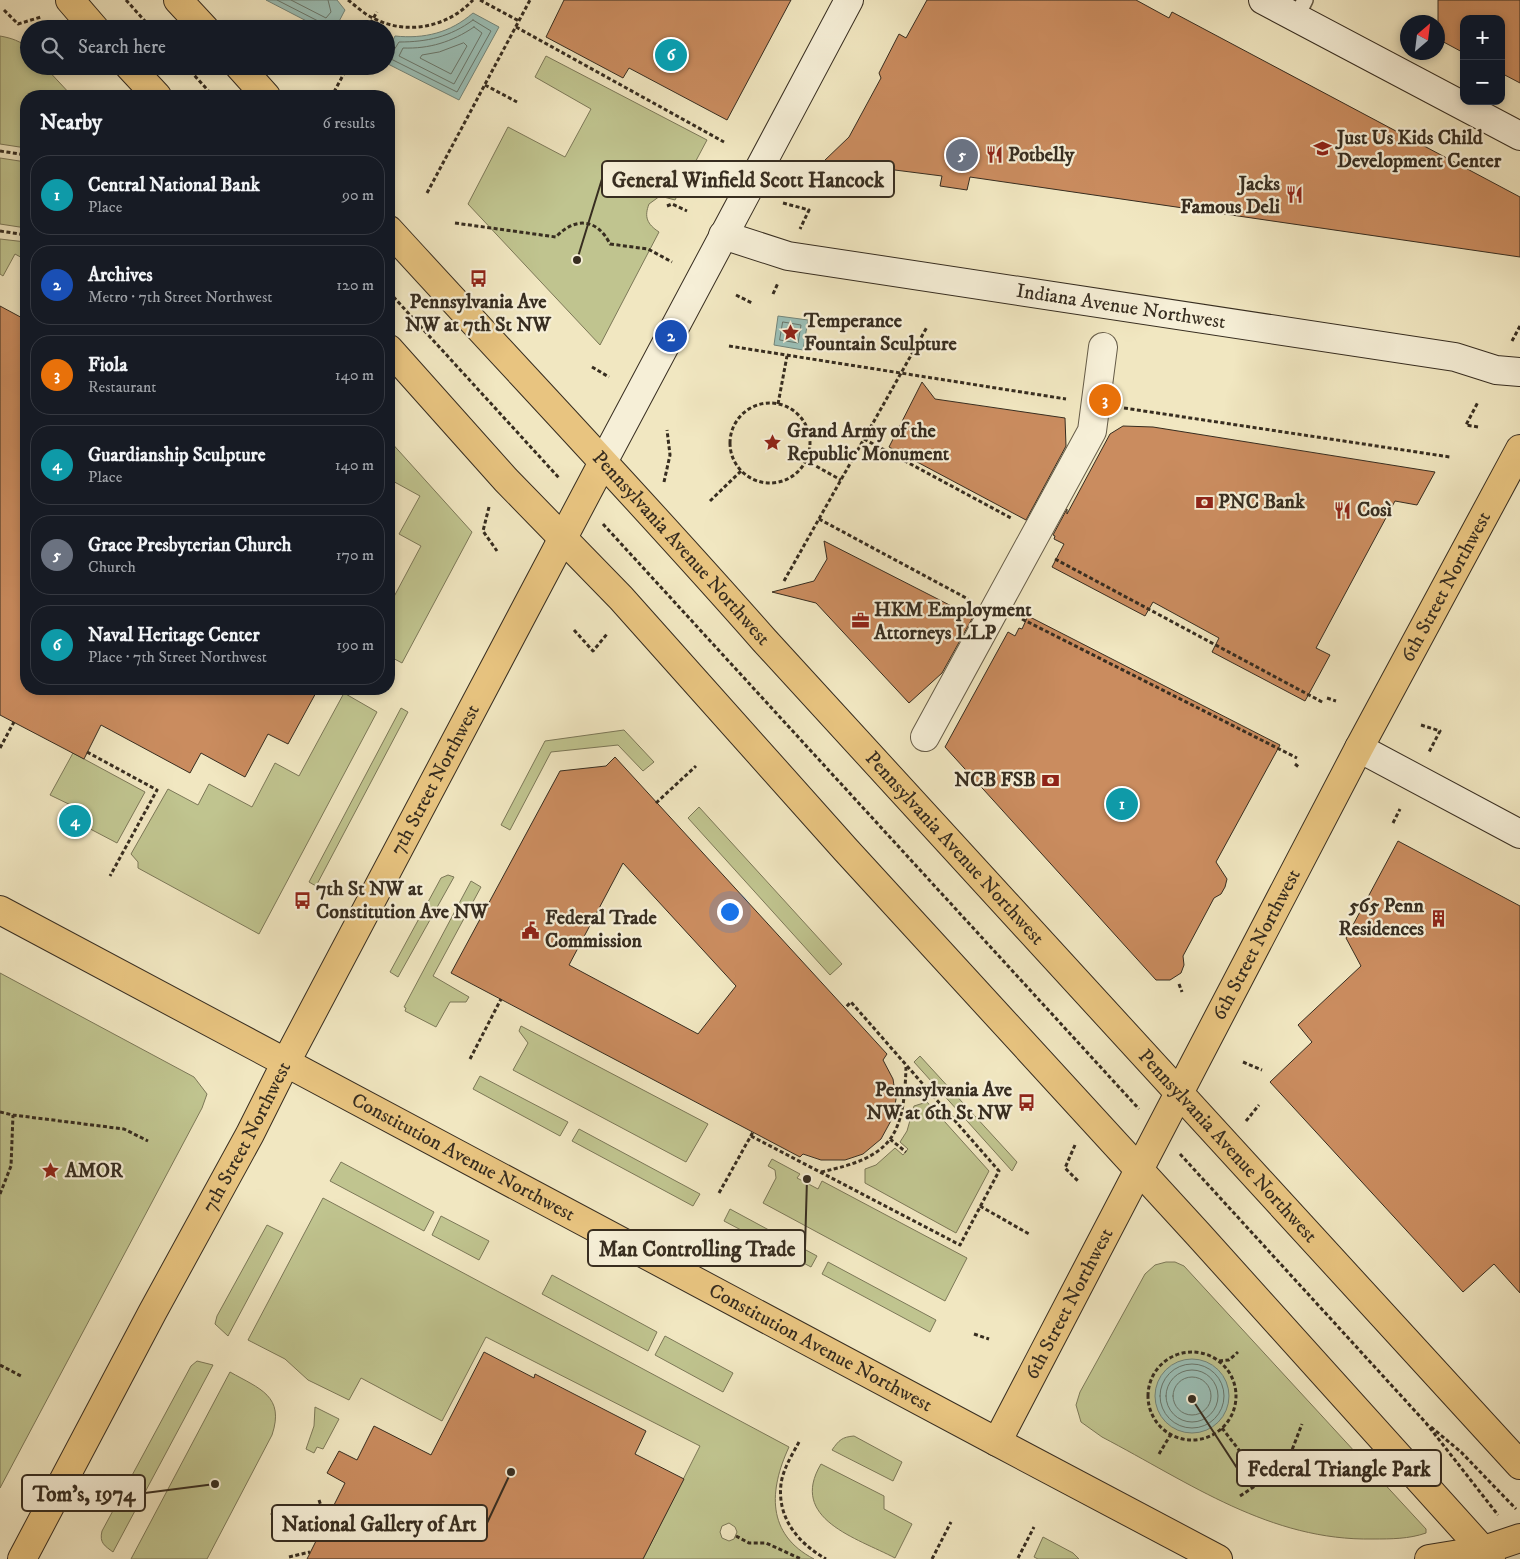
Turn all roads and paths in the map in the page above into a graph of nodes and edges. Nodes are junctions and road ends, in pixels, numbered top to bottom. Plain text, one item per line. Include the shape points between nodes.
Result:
1 (126, 0) edge
2 (178, 0) edge
3 (348, 0) edge
4 (473, 0) edge
5 (480, 0) edge
6 (530, 0) edge
7 (849, 0) edge
8 (1263, 0) edge
9 (44, 9) edge
10 (1300, 9) edge
11 (4, 10) dead end
12 (376, 12) dead end
13 (82, 14) edge
14 (373, 18) junction
15 (25, 20) edge
16 (144, 20) edge
17 (196, 20) edge
18 (378, 20) edge
19 (519, 21) junction
20 (20, 23) edge
21 (395, 27) edge
22 (516, 27) junction
23 (137, 75) edge
24 (194, 75) edge
25 (247, 75) edge
26 (343, 75) edge
27 (485, 85) junction
28 (151, 90) edge
29 (208, 90) edge
30 (261, 90) edge
31 (335, 90) edge
32 (518, 102) dead end
33 (1520, 136) edge
34 (724, 142) dead end
35 (0, 151) edge
36 (20, 153) edge
37 (703, 181) dead end
38 (712, 183) dead end
39 (427, 193) dead end
40 (783, 202) dead end
41 (667, 206) dead end
42 (687, 211) dead end
43 (455, 223) dead end
44 (0, 231) edge
45 (799, 232) dead end
46 (20, 234) edge
47 (723, 235) junction
48 (395, 237) edge
49 (672, 262) dead end
50 (736, 295) dead end
51 (395, 299) edge
52 (752, 303) dead end
53 (1520, 326) edge
54 (927, 327) dead end
55 (1103, 347) dead end
56 (1509, 347) dead end
57 (395, 356) edge
58 (787, 356) dead end
59 (592, 366) dead end
60 (1520, 372) edge
61 (609, 377) dead end
62 (1478, 402) dead end
63 (778, 404) junction
64 (1478, 427) dead end
65 (667, 430) dead end
66 (864, 439) junction
67 (1520, 449) edge
68 (805, 460) junction
69 (602, 464) junction
70 (742, 471) junction
71 (841, 480) junction
72 (664, 482) dead end
73 (710, 501) dead end
74 (582, 502) junction
75 (489, 507) dead end
76 (819, 519) junction
77 (563, 538) junction
78 (1034, 539) junction
79 (497, 551) dead end
80 (784, 581) dead end
81 (995, 610) junction
82 (574, 630) dead end
83 (607, 634) dead end
84 (1327, 698) dead end
85 (1336, 701) dead end
86 (1324, 703) dead end
87 (14, 722) dead end
88 (1421, 725) dead end
89 (926, 737) dead end
90 (0, 748) edge
91 (1359, 748) junction
92 (87, 752) dead end
93 (1297, 758) dead end
94 (1426, 759) dead end
95 (1296, 764) dead end
96 (696, 766) dead end
97 (1300, 768) dead end
98 (656, 802) dead end
99 (1400, 809) dead end
100 (1393, 823) dead end
101 (1520, 834) edge
102 (110, 876) dead end
103 (0, 910) edge
104 (1180, 984) dead end
105 (1182, 992) dead end
106 (501, 999) dead end
107 (844, 1008) dead end
108 (470, 1059) dead end
109 (286, 1062) junction
110 (1243, 1062) dead end
111 (906, 1066) junction
112 (1262, 1070) dead end
113 (1178, 1094) junction
114 (1260, 1104) dead end
115 (0, 1112) edge
116 (13, 1116) junction
117 (1246, 1122) dead end
118 (1159, 1131) junction
119 (890, 1139) junction
120 (148, 1141) dead end
121 (1076, 1145) dead end
122 (906, 1152) dead end
123 (1139, 1170) junction
124 (820, 1172) junction
125 (1078, 1181) dead end
126 (719, 1193) dead end
127 (0, 1194) edge
128 (980, 1206) junction
129 (1029, 1234) dead end
130 (974, 1334) dead end
131 (989, 1339) dead end
132 (1238, 1352) dead end
133 (1219, 1361) junction
134 (0, 1365) edge
135 (21, 1376) dead end
136 (1426, 1423) junction
137 (1302, 1424) dead end
138 (1222, 1428) junction
139 (1171, 1434) junction
140 (799, 1442) dead end
141 (997, 1442) junction
142 (1159, 1454) dead end
143 (1520, 1465) edge
144 (1260, 1484) junction
145 (1240, 1496) dead end
146 (319, 1500) dead end
147 (271, 1513) dead end
148 (326, 1521) dead end
149 (951, 1522) dead end
150 (1034, 1527) dead end
151 (1519, 1530) edge
152 (736, 1536) dead end
153 (318, 1537) dead end
154 (310, 1552) dead end
155 (1488, 1555) edge
156 (289, 1557) dead end
157 (1018, 1558) dead end
158 (22, 1559) edge
159 (801, 1559) edge
160 (826, 1559) edge
161 (932, 1559) edge
162 (1218, 1559) edge
163 (1429, 1559) edge

1 - 16 path
2 - 17 main road
3 - 14 path
4 - 21 path via 450,19 424,27
5 - 19 path
6 - 19 path
7 - 47 street, 7th Street Northwest
8 - 10 street
9 - 13 main road
9 - 15 path
10 - 33 street
11 - 20 path
12 - 14 path
14 - 18 path
19 - 22 path
22 - 27 path
22 - 34 path
23 - 28 main road
24 - 29 path
25 - 30 main road
26 - 31 path
27 - 32 path
27 - 39 path
35 - 36 path
37 - 38 path
40 - 45 path via 809,210
41 - 42 path via 672,204
43 - 49 path via 556,237 566,227 586,222 604,233 610,244 648,249
44 - 46 path
47 - 60 street, Indiana Avenue Northwest via 788,256 1455,357 1496,370
47 - 69 street, 7th Street Northwest
48 - 69 main road, Pennsylvania Avenue Northwest
50 - 52 path
51 - 74 path
53 - 56 path
54 - 66 path
55 - 78 street via 1092,431
57 - 77 main road via 506,480
58 - 63 path
59 - 61 path
62 - 64 path via 1466,425
63 - 68 path via 793,410 808,431 810,444
63 - 70 path via 754,406 734,423 730,450
65 - 72 path via 670,455
66 - 71 path
66 - 78 path
67 - 91 main road, 6th Street Northwest
68 - 70 path via 791,476 780,481 767,483
68 - 71 path
69 - 74 main road, 7th Street Northwest
69 - 113 main road, Pennsylvania Avenue Northwest via 652,514
70 - 73 path
71 - 76 path
74 - 77 main road, 7th Street Northwest
74 - 118 path via 636,557
75 - 79 path via 483,531
76 - 80 path
76 - 81 path
77 - 109 main road, 7th Street Northwest
77 - 123 main road
78 - 81 street
78 - 86 path
81 - 89 street
81 - 93 path
82 - 83 path via 593,651
84 - 85 path
87 - 90 path
88 - 94 path via 1440,731
91 - 101 street
91 - 113 main road, 6th Street Northwest
92 - 102 path via 157,790
95 - 97 path
96 - 98 path
99 - 100 path
103 - 109 main road, Constitution Avenue Northwest
104 - 105 path
106 - 108 path
107 - 111 path via 851,1002
109 - 141 main road, Constitution Avenue Northwest
109 - 158 main road, 7th Street Northwest
110 - 112 path
111 - 119 path via 903,1110
111 - 128 path via 999,1171
113 - 118 main road, 6th Street Northwest
113 - 143 main road, Pennsylvania Avenue Northwest
114 - 117 path
115 - 116 path
116 - 120 path via 124,1129
116 - 127 path via 11,1166
118 - 123 main road, 6th Street Northwest
118 - 136 path
119 - 122 path
119 - 124 path via 879,1152 865,1160
121 - 125 path via 1065,1168
123 - 141 main road, 6th Street Northwest
123 - 155 main road
124 - 126 path via 752,1134
124 - 128 path via 960,1245
128 - 129 path
130 - 131 path
132 - 133 path via 1229,1360
133 - 138 path via 1234,1381 1236,1394 1235,1406
133 - 139 path via 1206,1354 1192,1352 1165,1361 1155,1372 1149,1385 1148,1400 1159,1425
134 - 135 path
136 - 151 path
136 - 151 path via 1461,1452
137 - 144 path via 1292,1450 1279,1470
138 - 139 path via 1197,1440
138 - 144 path via 1249,1463
139 - 142 path
140 - 160 path via 781,1485 782,1508 791,1529 804,1544
141 - 162 main road, Constitution Avenue Northwest
144 - 145 path
146 - 148 path
147 - 153 path
149 - 161 path
150 - 157 path
151 - 155 main road
152 - 159 path
154 - 156 path
155 - 163 main road

